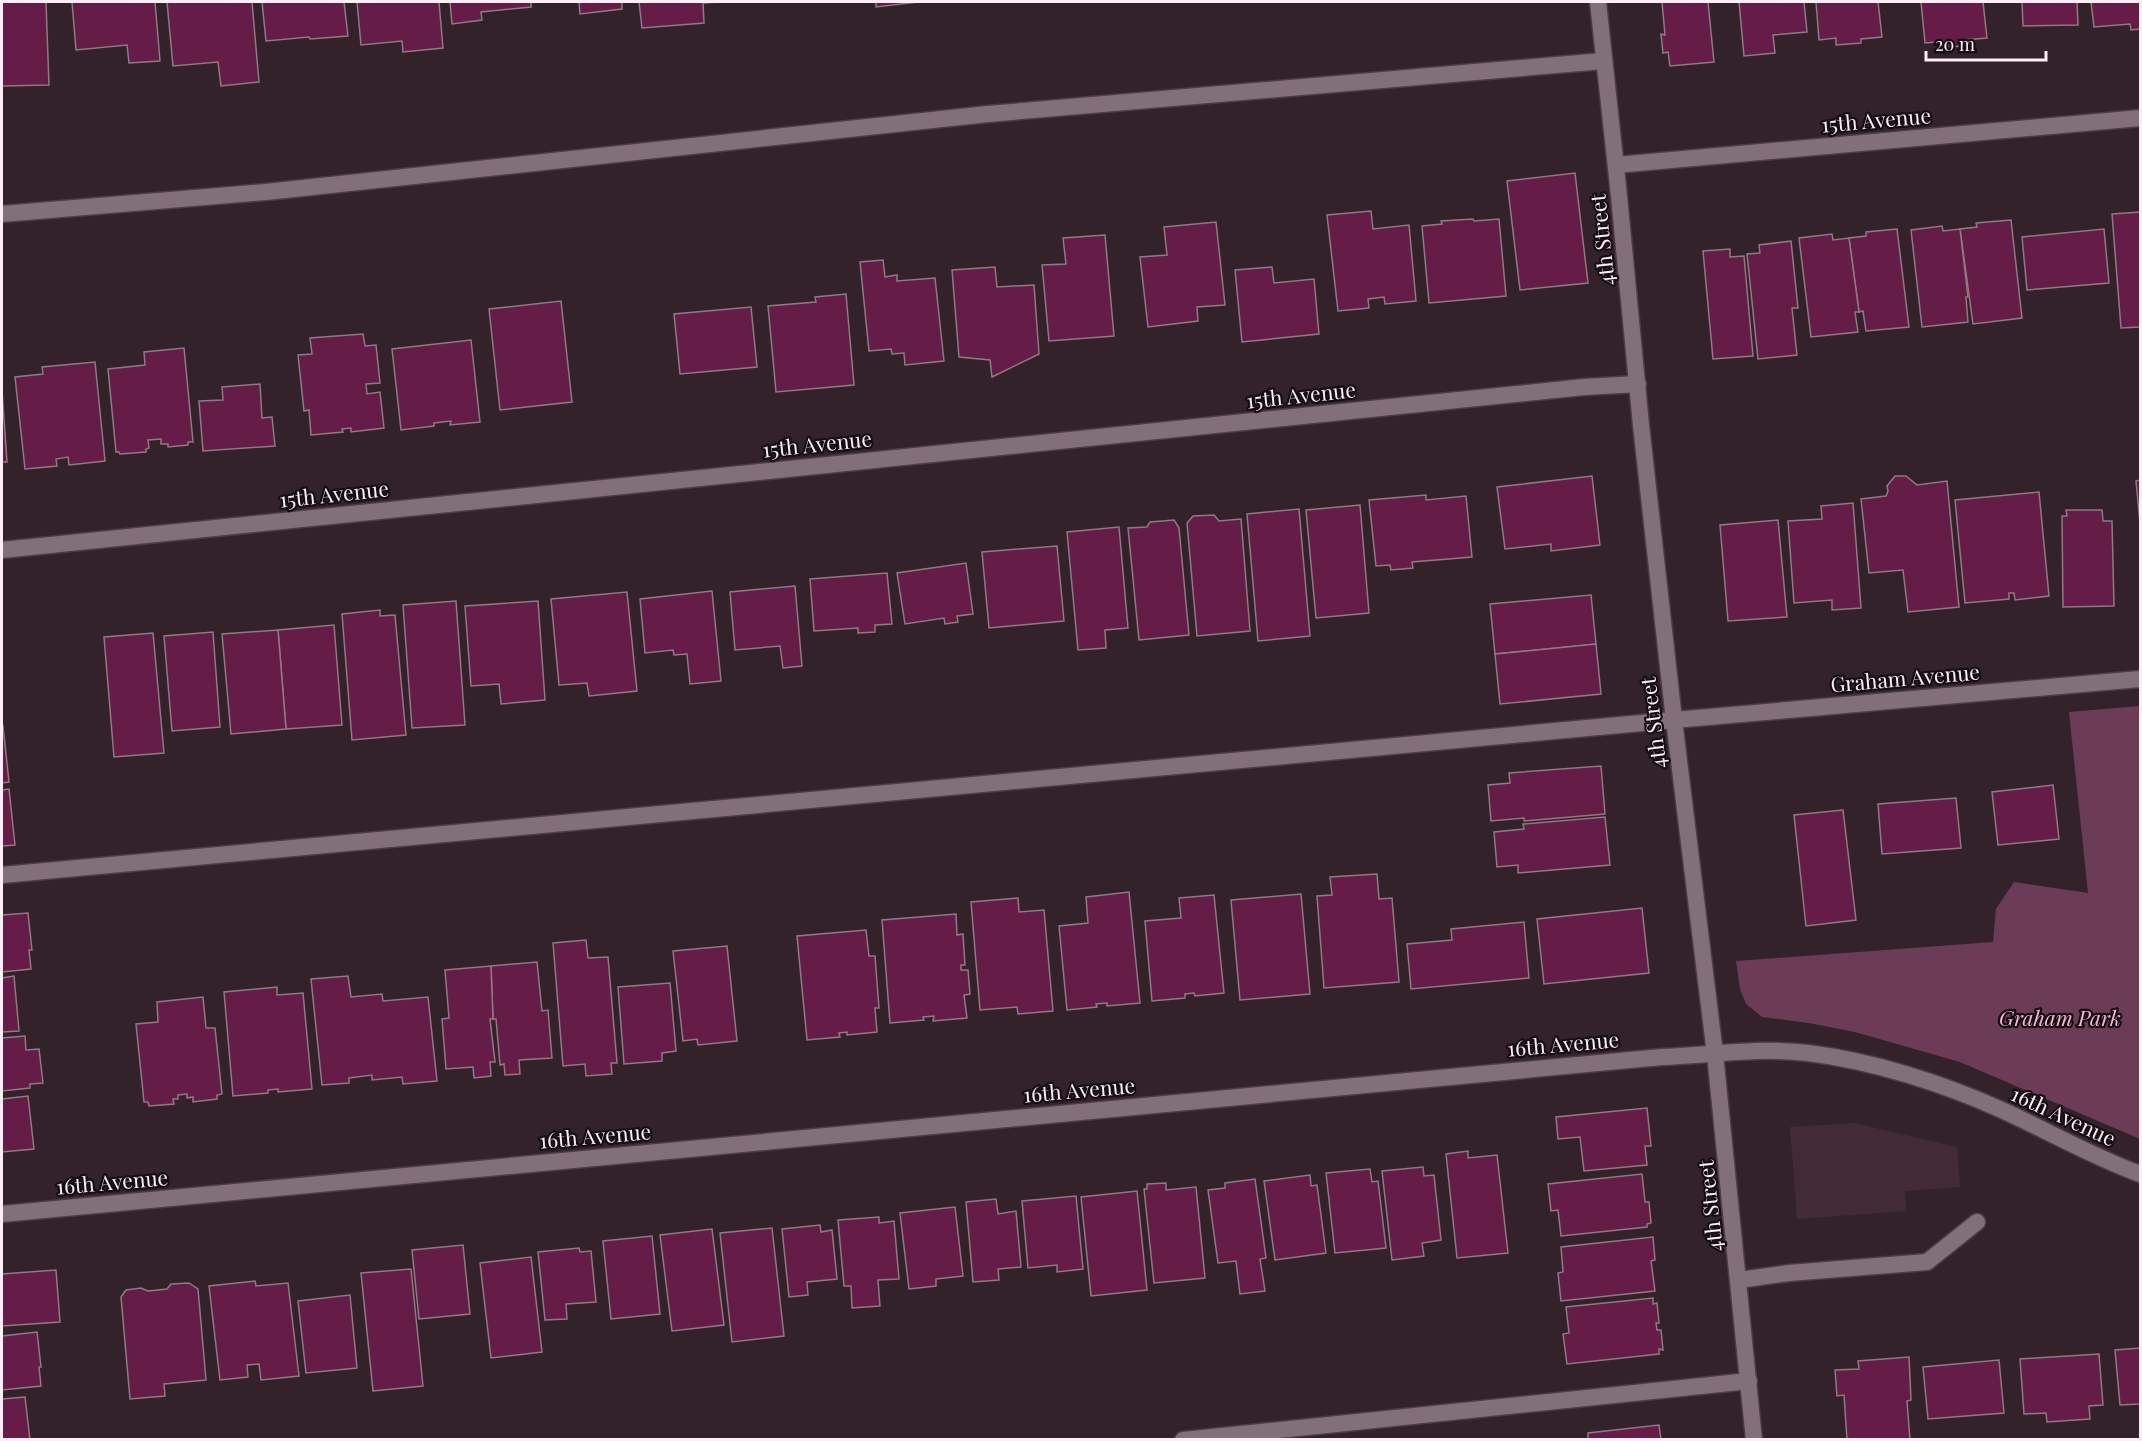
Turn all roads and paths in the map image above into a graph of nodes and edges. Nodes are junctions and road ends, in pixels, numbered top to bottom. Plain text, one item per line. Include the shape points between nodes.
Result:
1 (1598, 2) edge
2 (1603, 61) junction
3 (2140, 118) edge
4 (1616, 165) junction
5 (2, 214) edge
6 (1638, 384) junction
7 (2, 550) edge
8 (2140, 679) edge
9 (1674, 720) junction
10 (2, 875) edge
11 (1715, 1054) junction
12 (2140, 1174) edge
13 (2, 1214) edge
14 (1977, 1222) dead end
15 (1739, 1280) junction
16 (1749, 1382) junction
17 (1183, 1440) edge
18 (1755, 1440) edge

1 - 2 street, 4th Street
2 - 4 street, 4th Street
2 - 5 street via 988,114 266,192
3 - 4 street, 15th Avenue
4 - 6 street, 4th Street
6 - 7 street, 15th Avenue
6 - 9 street, 4th Street
8 - 9 street, Graham Avenue
9 - 10 street, Graham Avenue
9 - 11 street, 4th Street
11 - 12 street, 16th Avenue via 1807,1053 1917,1078 2003,1110
11 - 13 street, 16th Avenue
11 - 15 street, 4th Street
14 - 15 street via 1927,1262
15 - 16 street, 4th Street
16 - 17 street
16 - 18 street, 4th Street

